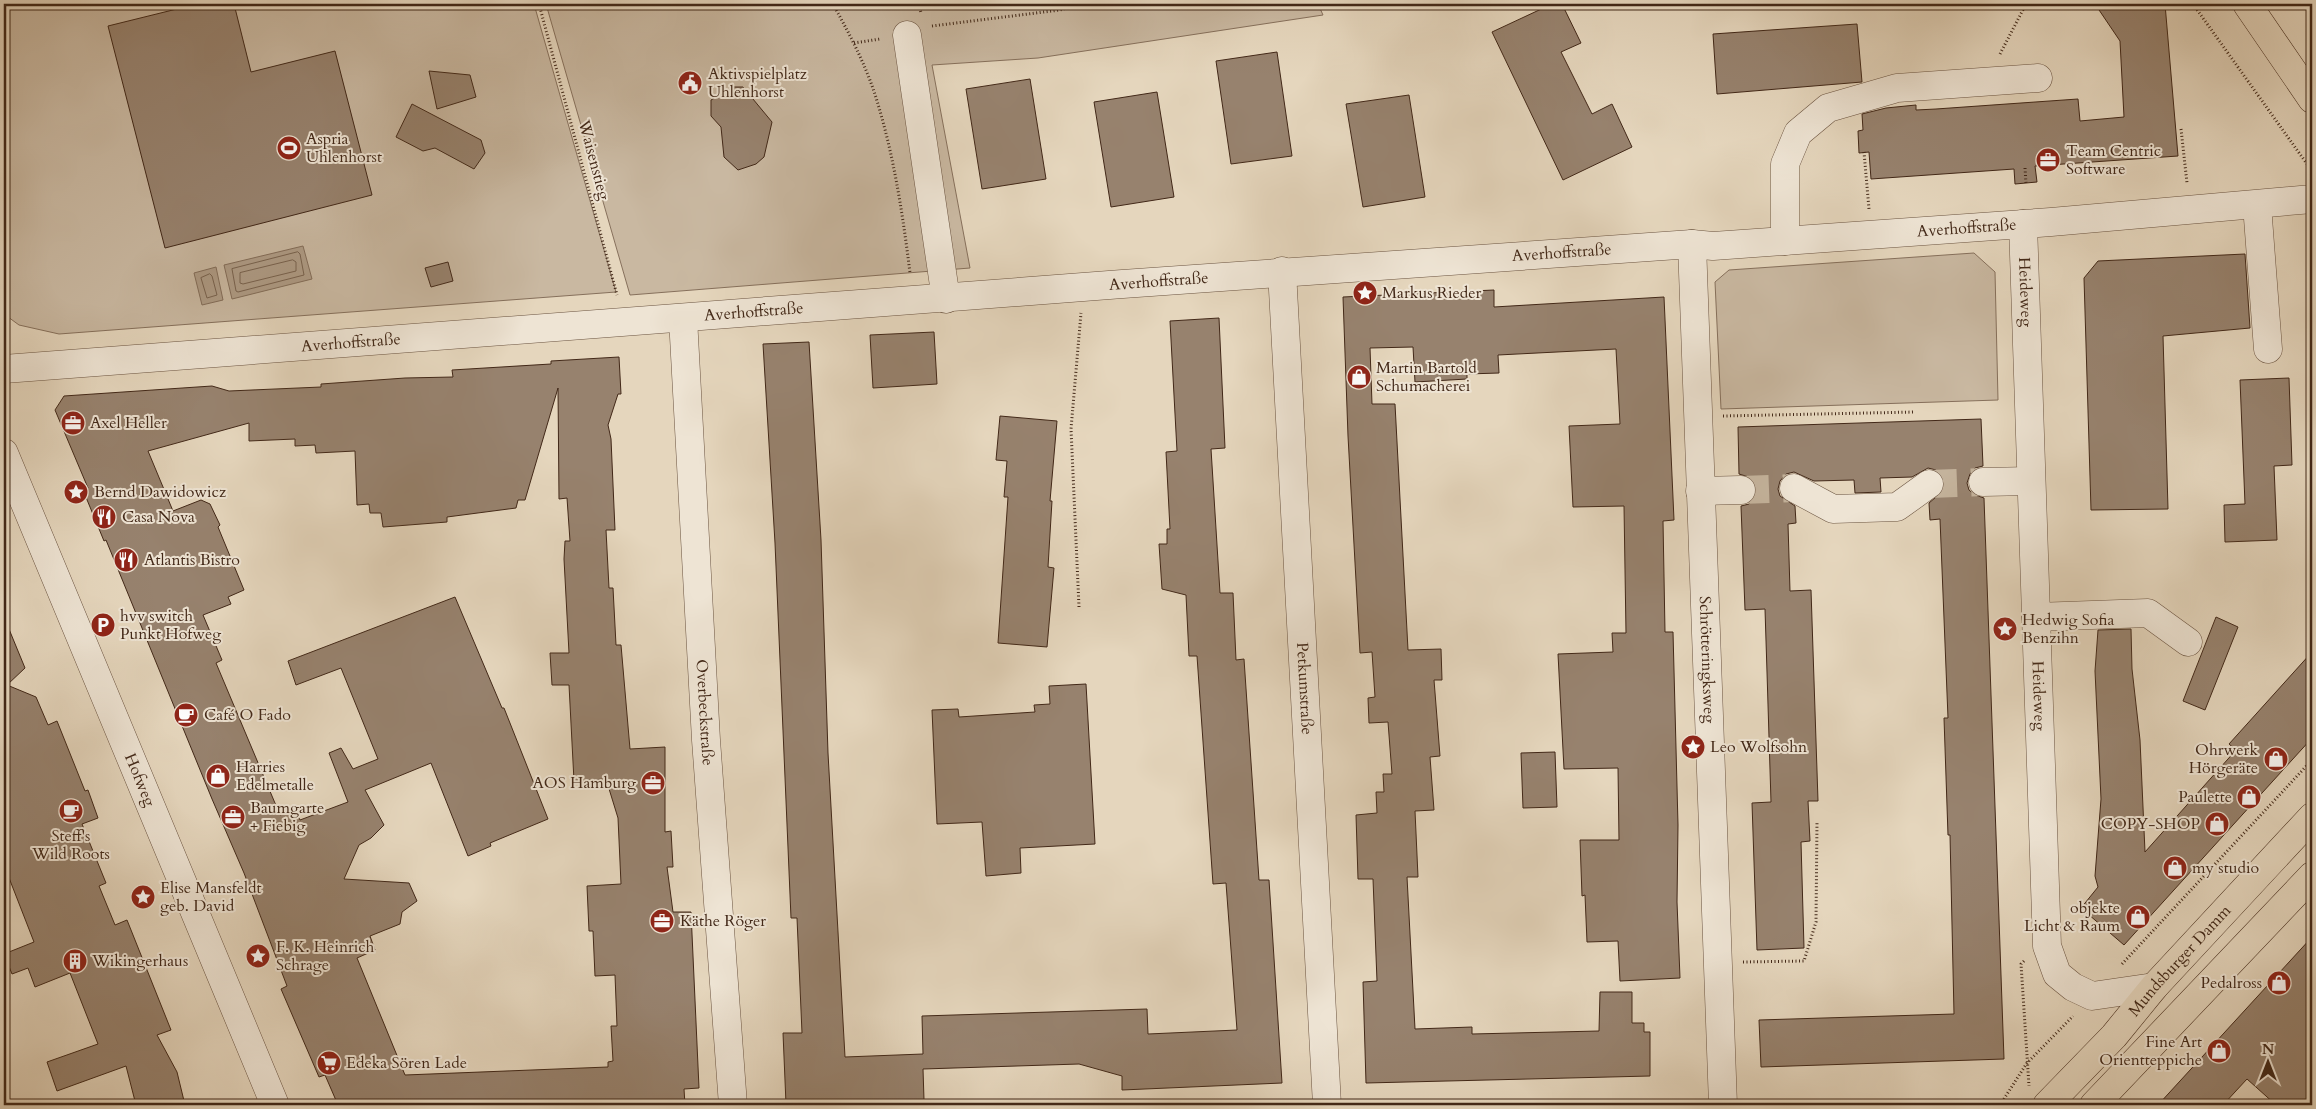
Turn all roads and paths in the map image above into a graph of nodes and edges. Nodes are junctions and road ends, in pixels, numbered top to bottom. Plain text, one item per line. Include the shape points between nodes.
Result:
1 (539, 4) edge
2 (833, 4) edge
3 (1079, 4) edge
4 (2026, 4) edge
5 (2193, 4) edge
6 (2246, 4) edge
7 (907, 35) junction
8 (854, 43) junction
9 (2038, 78) dead end
10 (1993, 82) junction
11 (2312, 99) edge
12 (2182, 129) dead end
13 (1864, 152) dead end
14 (2025, 168) dead end
15 (2312, 172) edge
16 (2026, 183) dead end
17 (2312, 199) edge
18 (2257, 204) junction
19 (2190, 211) junction
20 (2023, 224) junction
21 (1871, 234) junction
22 (1785, 241) junction
23 (1692, 244) junction
24 (1282, 271) junction
25 (1083, 288) junction
26 (946, 299) junction
27 (914, 301) junction
28 (683, 318) junction
29 (625, 322) junction
30 (2268, 349) dead end
31 (4, 368) edge
32 (1915, 412) dead end
33 (1698, 417) junction
34 (4, 454) edge
35 (2031, 480) junction
36 (1983, 482) tunnel mouth
37 (1929, 484) tunnel mouth
38 (1794, 488) tunnel mouth
39 (1741, 490) tunnel mouth
40 (1700, 491) junction
41 (1079, 607) dead end
42 (2036, 617) junction
43 (2188, 642) dead end
44 (2312, 760) edge
45 (2312, 817) edge
46 (1817, 822) dead end
47 (2312, 876) edge
48 (2047, 946) junction
49 (1716, 962) junction
50 (2154, 987) junction
51 (2092, 996) junction
52 (2027, 1063) junction
53 (2038, 1097) edge
54 (275, 1105) edge
55 (733, 1105) edge
56 (1327, 1105) edge
57 (1723, 1105) edge
58 (2000, 1105) edge
59 (2094, 1105) edge

1 - 29 path, Waisenstieg
2 - 8 path
3 - 7 path via 1060,10 924,27
4 - 10 path via 2000,55
5 - 15 path
6 - 11 main road
7 - 8 path
7 - 26 street
8 - 27 path via 877,101 903,214
9 - 10 street
10 - 22 street via 1897,88 1828,108 1798,133 1785,164
12 - 19 path
13 - 21 path
14 - 16 path
17 - 18 street, Averhoffstraße
18 - 19 street, Averhoffstraße
18 - 30 street
19 - 20 street, Averhoffstraße
20 - 21 street, Averhoffstraße
20 - 35 street, Heideweg
21 - 22 street, Averhoffstraße
22 - 23 street, Averhoffstraße via 1713,246
23 - 24 street, Averhoffstraße
23 - 33 street, Schrötteringksweg
24 - 25 street, Averhoffstraße
24 - 56 street, Petkumstraße
25 - 26 street, Averhoffstraße
25 - 41 path via 1071,429
26 - 27 street, Averhoffstraße
27 - 28 street, Averhoffstraße
28 - 29 street, Averhoffstraße
28 - 55 street, Overbeckstraße via 707,750
29 - 31 street, Averhoffstraße
32 - 33 path
33 - 40 street, Schrötteringksweg
34 - 54 street, Hofweg
35 - 36 street
35 - 42 street, Heideweg
37 - 38 street via 1897,507 1842,509 1833,509
39 - 40 street
40 - 49 street, Schrötteringksweg
42 - 43 street via 2148,613
42 - 48 street, Heideweg
44 - 51 path
45 - 50 main road, Mundsburger Damm
46 - 49 path via 1816,922 1804,962
47 - 59 main road, Mundsburger Damm
48 - 51 street, Heideweg via 2058,974 2073,987
48 - 52 path via 2021,964
49 - 57 street, Schrötteringksweg
50 - 51 street
50 - 53 main road, Mundsburger Damm via 2114,1036
51 - 52 path
52 - 53 path
52 - 58 path

